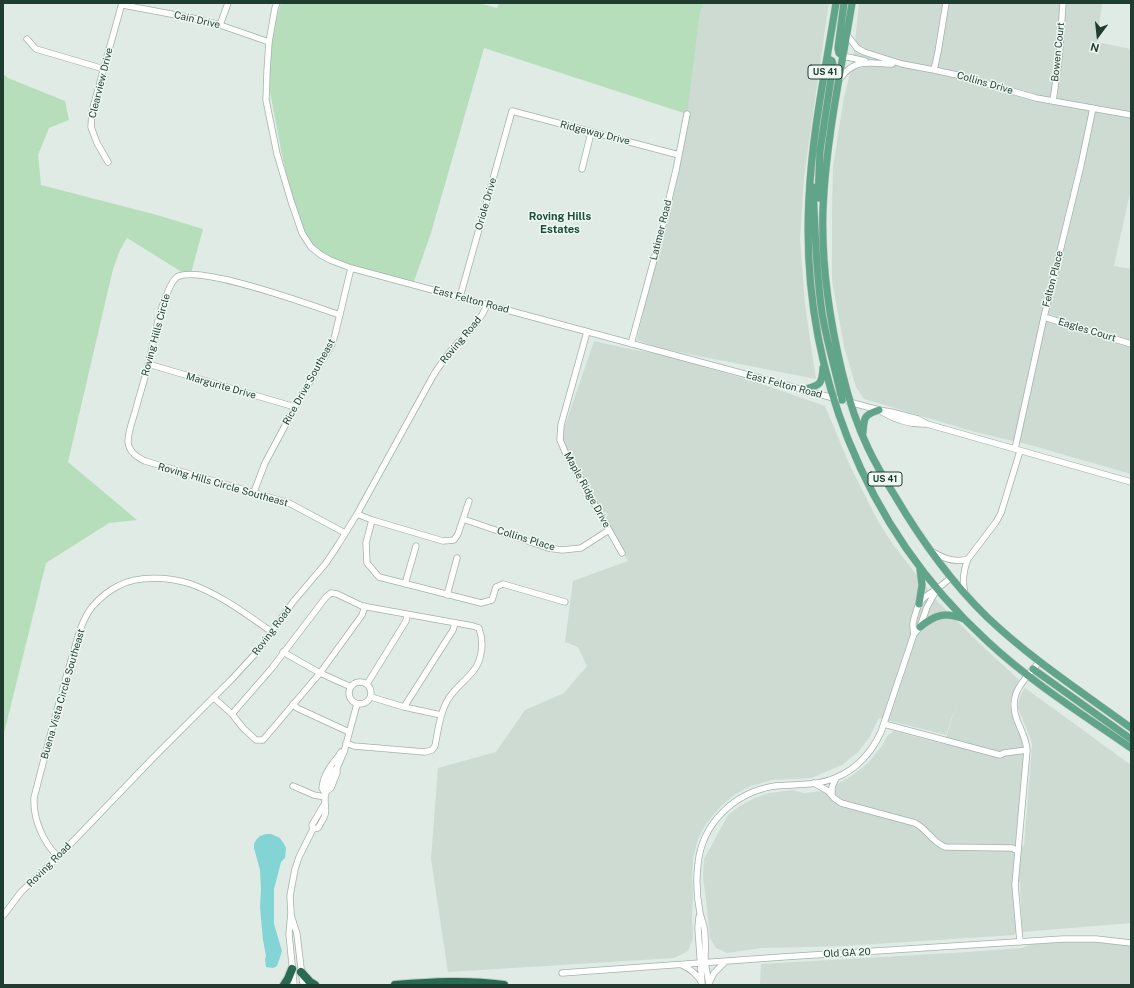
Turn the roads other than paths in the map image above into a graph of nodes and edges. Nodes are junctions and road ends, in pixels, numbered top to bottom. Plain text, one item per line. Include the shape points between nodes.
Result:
1 (228, 3) edge
2 (277, 3) edge
3 (836, 3) edge
4 (844, 3) edge
5 (852, 3) edge
6 (946, 3) edge
7 (1063, 3) edge
8 (123, 4) edge
9 (220, 25) junction
10 (847, 35) junction
11 (27, 39) dead end
12 (269, 42) junction
13 (843, 56) junction
14 (828, 59) junction
15 (871, 63) junction
16 (902, 64) junction
17 (104, 70) junction
18 (934, 70) junction
19 (839, 81) junction
20 (1053, 101) junction
21 (1092, 108) junction
22 (512, 111) joint
23 (688, 114) dead end
24 (1131, 115) edge
25 (591, 133) junction
26 (679, 155) junction
27 (108, 162) dead end
28 (582, 169) dead end
29 (810, 183) junction
30 (823, 218) junction
31 (351, 268) junction
32 (460, 297) junction
33 (487, 304) junction
34 (340, 315) junction
35 (1044, 317) junction
36 (587, 332) junction
37 (631, 344) junction
38 (1131, 344) edge
39 (824, 362) junction
40 (148, 364) junction
41 (803, 390) junction
42 (834, 398) junction
43 (842, 400) junction
44 (850, 402) junction
45 (295, 407) junction
46 (879, 410) junction
47 (132, 420) joint
48 (863, 437) junction
49 (1018, 450) junction
50 (1131, 482) edge
51 (254, 492) junction
52 (469, 501) dead end
53 (357, 514) junction
54 (463, 519) junction
55 (372, 520) junction
56 (609, 530) junction
57 (345, 533) junction
58 (416, 546) dead end
59 (930, 551) junction
60 (622, 553) dead end
61 (457, 558) dead end
62 (968, 559) junction
63 (920, 566) junction
64 (951, 578) junction
65 (405, 584) junction
66 (937, 589) junction
67 (447, 595) junction
68 (966, 595) junction
69 (565, 602) dead end
70 (918, 604) junction
71 (365, 606) junction
72 (407, 614) junction
73 (965, 620) junction
74 (455, 623) junction
75 (920, 627) junction
76 (272, 632) junction
77 (914, 634) junction
78 (283, 652) junction
79 (1039, 662) junction
80 (1033, 669) junction
81 (320, 673) junction
82 (1028, 676) junction
83 (367, 684) junction
84 (351, 687) junction
85 (371, 697) junction
86 (214, 698) junction
87 (293, 704) junction
88 (357, 704) junction
89 (404, 708) junction
90 (232, 714) junction
91 (441, 715) junction
92 (884, 724) junction
93 (1131, 728) edge
94 (349, 732) junction
95 (1131, 738) edge
96 (345, 745) junction
97 (1131, 748) edge
98 (1027, 750) junction
99 (836, 778) junction
100 (814, 783) junction
101 (293, 786) dead end
102 (832, 795) junction
103 (326, 796) junction
104 (1018, 851) junction
105 (58, 857) junction
106 (291, 913) junction
107 (3, 916) edge
108 (1020, 942) junction
109 (1131, 942) edge
110 (725, 962) junction
111 (703, 963) junction
112 (681, 965) junction
113 (292, 969) junction
114 (301, 972) junction
115 (562, 974) dead end
116 (702, 984) edge
117 (284, 985) edge
118 (294, 985) edge
119 (303, 985) edge
120 (315, 985) edge
121 (397, 985) edge
122 (504, 985) edge
123 (709, 985) edge

1 - 9 street
2 - 12 street, East Felton Road
3 - 14 main road, US 41
4 - 13 main road via 838,48
5 - 10 main road, US 41
6 - 18 street
7 - 20 street, Bowen Court
8 - 9 street, Cain Drive
8 - 17 street, Clearview Drive
9 - 12 street, Cain Drive
10 - 13 main road, US 41
10 - 16 street, Collins Drive via 857,48 864,52
11 - 17 street via 36,49
12 - 31 street, East Felton Road via 266,100 277,154 302,233 311,248 330,260
13 - 15 street
13 - 19 main road, US 41
14 - 29 main road, US 41
14 - 30 main road via 833,65 819,165 819,203
15 - 16 street
15 - 19 street via 851,67
16 - 18 street, Collins Drive
17 - 27 street, Clearview Drive via 92,111 91,127
18 - 20 street, Collins Drive
19 - 30 main road, US 41 via 826,172
20 - 21 street, Collins Drive
21 - 24 street, Collins Drive
21 - 35 street, Felton Place via 1081,165
22 - 25 street, Ridgeway Drive
22 - 32 street, Oriole Drive
23 - 26 street, Latimer Road
25 - 26 street, Ridgeway Drive
25 - 28 street
26 - 37 street, Latimer Road
29 - 39 main road, US 41 via 810,278
29 - 43 main road via 813,185 822,313
30 - 44 main road, US 41 via 829,310
31 - 32 street, East Felton Road
31 - 34 street, Rice Drive Southeast
32 - 33 street, East Felton Road
33 - 36 street, East Felton Road
33 - 53 street, Roving Road via 476,326 447,356 433,376
34 - 40 street, Roving Hills Circle via 261,289 197,275 183,275 174,280 168,290
34 - 45 street, Rice Drive Southeast via 332,344
35 - 38 street, Eagles Court
35 - 49 street, Felton Place
36 - 37 street, East Felton Road
36 - 56 street, Maple Ridge Drive via 561,425 560,440
37 - 41 street, East Felton Road
39 - 41 main road via 821,382
39 - 42 main road, US 41
40 - 45 street, Margurite Drive
40 - 47 street, Roving Hills Circle
41 - 42 street, East Felton Road
42 - 43 street, East Felton Road
42 - 63 main road, US 41 via 853,453 865,478 892,526
43 - 44 street, East Felton Road
44 - 46 street, East Felton Road
44 - 48 main road, US 41
45 - 51 street, Rice Drive Southeast via 265,463
46 - 48 main road via 865,417
46 - 49 street, East Felton Road via 917,425 927,424
47 - 51 street, Roving Hills Circle Southeast via 128,445 139,459
48 - 59 main road, US 41 via 884,479
49 - 50 street, East Felton Road
49 - 62 street, Felton Place via 1001,514
51 - 57 street, Roving Hills Circle Southeast via 289,503
52 - 54 street
53 - 55 street
53 - 57 street, Roving Road
54 - 55 street via 454,540 443,541
54 - 56 street, Collins Place via 548,548 562,550 581,548
55 - 65 street via 366,543 367,563 379,577
56 - 60 street, Maple Ridge Drive
57 - 76 street, Roving Road via 326,563
58 - 65 street
59 - 62 street via 953,561
59 - 64 main road, US 41
61 - 67 street
62 - 68 street via 963,572
63 - 66 main road, US 41
63 - 70 main road via 922,585
64 - 66 street
64 - 68 main road, US 41
65 - 67 street
66 - 70 street
66 - 73 main road, US 41
66 - 75 street via 926,607
67 - 69 street via 482,603 492,600 496,587 503,584
68 - 79 main road, US 41
70 - 77 street via 912,624
71 - 72 street
71 - 78 street via 331,593
71 - 81 street
72 - 74 street
72 - 83 street via 406,621
73 - 75 main road via 950,614 939,615
73 - 82 main road, US 41
74 - 89 street
74 - 91 street via 479,628 483,646 474,670 446,702
75 - 77 street
76 - 86 street, Roving Road
76 - 105 street, Buena Vista Circle Southeast via 215,594 169,579 128,582 110,590 92,607 79,634 34,798 36,821 50,848
77 - 92 street
78 - 81 street
78 - 90 street
79 - 80 street
79 - 93 main road, US 41
80 - 82 street
80 - 95 main road
81 - 84 street
81 - 87 street
82 - 97 main road, US 41
82 - 98 street via 1018,690 1013,705
83 - 84 street via 360,682
83 - 85 street via 372,690
84 - 88 street via 350,698
85 - 88 street via 366,703
85 - 89 street
86 - 90 street
86 - 105 street, Roving Road
87 - 90 street via 263,740 256,740
87 - 94 street
88 - 94 street
89 - 91 street
91 - 96 street via 436,746 432,750 425,752
92 - 98 street via 1000,755
92 - 99 street via 864,759
94 - 96 street
96 - 103 street via 337,768 326,786
96 - 103 street via 325,776 322,788
98 - 104 street
99 - 100 street
99 - 102 street
100 - 102 street
100 - 111 street via 776,786 753,792 732,803 707,834 699,855 697,872 704,928
101 - 103 street via 314,795
102 - 104 street via 846,804 915,823 945,847 1012,848
103 - 106 street via 324,818 318,828 313,829 295,869 290,896
104 - 108 street via 1015,885
105 - 107 street, Roving Road via 21,892
106 - 113 street via 289,934
106 - 114 street via 297,934
108 - 109 street, Old GA 20 via 1096,939
108 - 110 street, Old GA 20
110 - 111 street, Old GA 20
110 - 123 street via 714,972
111 - 112 street, Old GA 20
111 - 116 street
111 - 123 street
112 - 115 street, Old GA 20
112 - 116 street via 692,970
113 - 117 highway
113 - 118 street
114 - 119 street
114 - 120 highway
121 - 122 highway via 456,981

